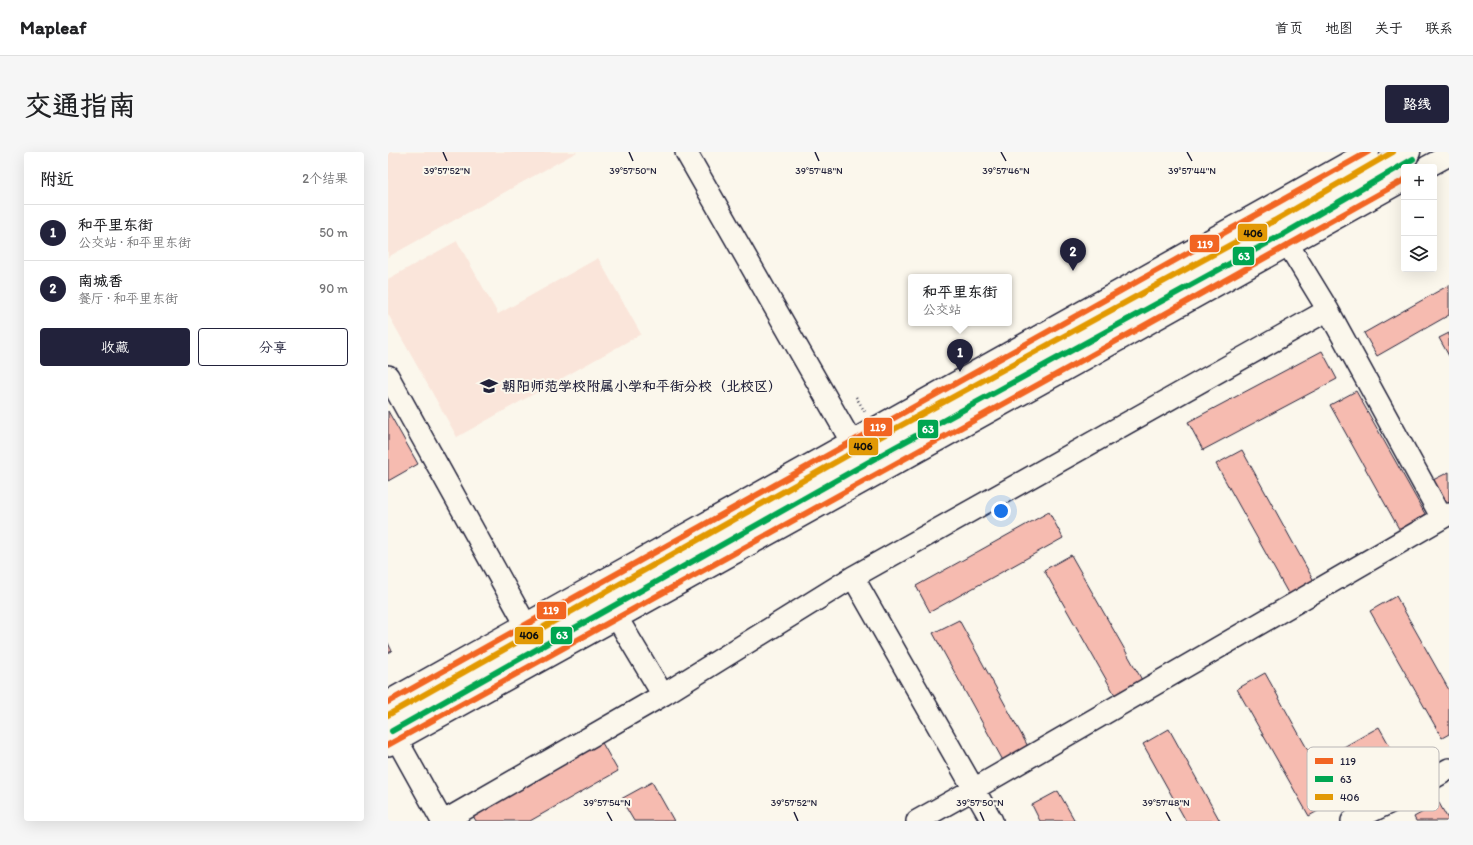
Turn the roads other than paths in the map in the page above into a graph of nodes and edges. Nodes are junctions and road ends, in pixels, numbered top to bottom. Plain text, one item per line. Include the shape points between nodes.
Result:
1 (686, 152) edge
2 (1368, 152) edge
3 (1409, 152) edge
4 (1449, 155) edge
5 (1432, 164) edge
6 (1401, 181) edge
7 (1283, 236) junction
8 (1328, 310) junction
9 (388, 376) edge
10 (852, 443) junction
11 (1446, 516) edge
12 (853, 577) junction
13 (617, 618) junction
14 (526, 625) junction
15 (662, 695) junction
16 (388, 702) edge
17 (391, 736) edge
18 (1449, 769) edge
19 (1439, 775) edge
20 (974, 789) junction
21 (1372, 811) edge
22 (443, 821) edge
23 (917, 821) edge
24 (992, 821) edge
25 (1352, 821) edge

1 - 10 street
2 - 10 street
3 - 7 street
4 - 5 street
6 - 7 street
7 - 8 street
7 - 13 street via 1095,353
7 - 17 street via 884,444
8 - 11 street
8 - 12 street
9 - 14 street
10 - 14 street
11 - 20 street
12 - 15 street
12 - 20 street
13 - 15 street
13 - 17 street
14 - 16 street
15 - 22 street
17 - 22 street
18 - 19 street
20 - 23 street
20 - 24 street
21 - 25 street

